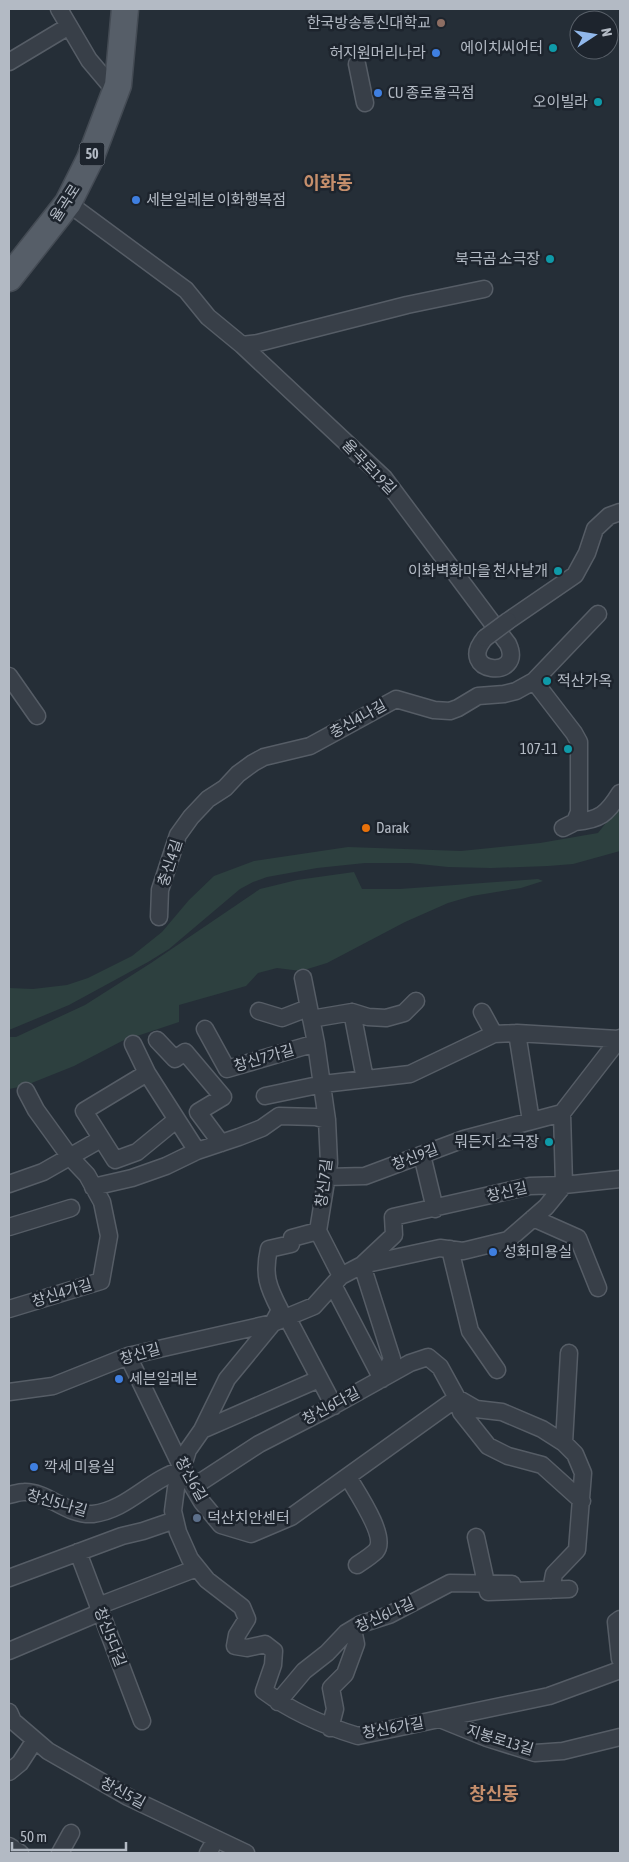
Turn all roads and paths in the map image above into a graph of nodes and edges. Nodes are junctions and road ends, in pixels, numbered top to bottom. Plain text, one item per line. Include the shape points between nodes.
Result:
1 (59, 9) edge
2 (125, 9) edge
3 (69, 26) junction
4 (9, 62) edge
5 (357, 64) dead end
6 (116, 92) junction
7 (365, 103) dead end
8 (68, 203) junction
9 (13, 270) edge
10 (484, 289) dead end
11 (242, 345) junction
12 (620, 512) edge
13 (598, 614) dead end
14 (9, 676) edge
15 (534, 681) junction
16 (37, 716) dead end
17 (238, 774) joint
18 (620, 793) edge
19 (580, 804) junction
20 (615, 805) edge
21 (158, 916) dead end
22 (302, 978) dead end
23 (416, 1001) dead end
24 (258, 1012) dead end
25 (352, 1012) junction
26 (482, 1012) dead end
27 (309, 1013) junction
28 (205, 1029) dead end
29 (517, 1033) junction
30 (494, 1034) junction
31 (619, 1038) edge
32 (157, 1040) dead end
33 (316, 1043) junction
34 (132, 1044) dead end
35 (147, 1073) junction
36 (365, 1079) junction
37 (323, 1084) junction
38 (26, 1091) dead end
39 (265, 1096) dead end
40 (562, 1113) junction
41 (176, 1120) junction
42 (327, 1120) junction
43 (532, 1121) junction
44 (101, 1139) junction
45 (221, 1144) junction
46 (197, 1151) junction
47 (422, 1155) junction
48 (70, 1158) junction
49 (326, 1177) junction
50 (620, 1179) edge
51 (9, 1184) edge
52 (564, 1185) junction
53 (93, 1186) junction
54 (71, 1208) dead end
55 (434, 1209) junction
56 (533, 1218) junction
57 (9, 1227) edge
58 (318, 1231) junction
59 (450, 1249) junction
60 (362, 1266) junction
61 (337, 1280) junction
62 (598, 1288) dead end
63 (9, 1309) edge
64 (280, 1320) junction
65 (568, 1353) dead end
66 (128, 1356) junction
67 (497, 1370) dead end
68 (319, 1379) junction
69 (382, 1379) junction
70 (9, 1392) edge
71 (457, 1398) junction
72 (334, 1406) junction
73 (202, 1430) junction
74 (564, 1443) junction
75 (183, 1470) junction
76 (348, 1477) junction
77 (193, 1487) junction
78 (9, 1495) edge
79 (582, 1501) junction
80 (175, 1520) junction
81 (476, 1538) dead end
82 (78, 1552) junction
83 (357, 1565) dead end
84 (197, 1568) junction
85 (9, 1578) edge
86 (487, 1584) junction
87 (512, 1584) dead end
88 (569, 1589) dead end
89 (551, 1590) junction
90 (99, 1609) junction
91 (620, 1619) edge
92 (354, 1629) junction
93 (9, 1651) edge
94 (620, 1658) edge
95 (620, 1670) edge
96 (278, 1702) junction
97 (9, 1712) edge
98 (440, 1719) junction
99 (142, 1721) dead end
100 (330, 1728) junction
101 (620, 1737) edge
102 (35, 1740) junction
103 (9, 1772) edge
104 (71, 1833) dead end
105 (9, 1846) edge
106 (212, 1846) edge
107 (20, 1853) edge
108 (60, 1853) edge
109 (246, 1853) edge

1 - 3 street
2 - 6 main road, 율곡로 / 50
3 - 4 street
3 - 6 street via 89,60
5 - 7 street
6 - 8 main road, 율곡로 / 50 via 90,159
8 - 9 main road, 율곡로 / 50
8 - 11 street, 율곡로19길 via 186,290 208,317
10 - 11 street
11 - 12 street, 율곡로19길, bridge via 384,478 508,644 510,659 503,667 488,668 481,662 478,649 486,638 508,621 575,575 595,529 609,516
13 - 15 street, 충신4나길
14 - 16 street
15 - 17 street, 충신4나길 via 504,694 478,696 450,711 392,700 310,746 264,757
15 - 19 street via 577,738
17 - 21 street, 충신4길 via 208,799 178,835 160,890
18 - 20 street
19 - 20 street via 583,812 591,816
19 - 20 street via 578,817 569,825 599,817
22 - 27 street, 창신7길
23 - 25 street via 404,1012 386,1018
24 - 27 street via 282,1018
25 - 27 street
25 - 36 street
26 - 30 street
27 - 33 street, 창신7길
28 - 33 street, 창신7가길 via 227,1069
29 - 30 street
29 - 31 street
29 - 43 street
30 - 36 street via 410,1074
31 - 40 street
32 - 45 street via 175,1059 184,1052 223,1097 198,1112
33 - 37 street, 창신7길
34 - 35 street
35 - 41 street
35 - 44 street via 84,1111
36 - 37 street
37 - 39 street
37 - 42 street, 창신7길
38 - 48 street, 창신4가길
40 - 43 street, 창신9길
40 - 52 street
41 - 44 street via 138,1152 115,1160
41 - 46 street
42 - 45 street via 280,1116 262,1128
42 - 49 street, 창신7길 via 329,1163
43 - 47 street, 창신9길 via 464,1139
44 - 48 street
45 - 46 street
46 - 53 street via 132,1178
47 - 49 street, 창신9길 via 365,1176
47 - 55 street
48 - 51 street
48 - 53 street, 창신4가길
49 - 58 street, 창신7길
50 - 52 street
52 - 55 street, 창신길 via 530,1186
52 - 56 street, 창신길
53 - 63 street, 창신4가길 via 102,1202 109,1236 101,1281
54 - 57 street
55 - 60 street, 창신길 via 393,1217 394,1235
56 - 59 street, 창신길 via 508,1240 463,1251
56 - 62 street, 창신길 via 578,1238
58 - 61 street
58 - 64 street via 292,1238 291,1244 268,1249 265,1266 270,1290 280,1310
59 - 60 street, 창신길 via 440,1248
59 - 67 street via 470,1331
60 - 61 street, 창신길
60 - 69 street via 392,1359
61 - 64 street, 창신길 via 314,1306
61 - 69 street
64 - 66 street, 창신길
64 - 68 street
64 - 73 street, 창신길 via 227,1379
65 - 74 street
66 - 70 street, 창신길 via 53,1386
66 - 75 street, 창신6길
68 - 72 street
68 - 73 street
69 - 71 street, 창신6다길 via 428,1357 440,1368
69 - 72 street, 창신6다길
71 - 74 street via 476,1408 502,1412 542,1429
71 - 76 street, 창신6길
71 - 79 street via 461,1412 488,1446 508,1456 542,1465
72 - 77 street, 창신6다길 via 259,1444
73 - 75 street, 창신길 via 188,1450
74 - 79 street via 575,1454 583,1473
75 - 77 street, 창신6길
75 - 78 street, 창신5나길 via 170,1473 112,1510 92,1514 67,1509 41,1495 24,1491
75 - 80 street via 172,1510
76 - 77 street, 창신6길 via 290,1517 251,1534 221,1525
76 - 83 street via 375,1525 379,1544
79 - 89 street via 577,1550 554,1574
80 - 82 street
80 - 84 street via 190,1559
81 - 86 street
82 - 85 street
82 - 90 street, 창신5다길
84 - 90 street
84 - 96 street via 207,1580 242,1607 247,1619 237,1635 235,1646 247,1648 265,1644 274,1651 264,1691
86 - 87 street
86 - 89 street, 창신6나길 via 488,1592
86 - 92 street, 창신6나길 via 450,1582 389,1615
88 - 89 street, 창신6나길
90 - 93 street
90 - 99 street, 창신5다길
91 - 94 street via 616,1622
92 - 96 street, 창신6나길 via 304,1671
92 - 100 street via 356,1644 345,1674 331,1688 335,1709
95 - 98 street, 창신6가길 via 549,1696
96 - 100 street, 창신6가길
97 - 102 street, 창신5길 via 13,1721
98 - 100 street, 창신6가길 via 358,1736
98 - 101 street, 지봉로13길 via 535,1753 563,1751
102 - 103 street via 20,1763
102 - 106 street, 창신5길 via 48,1752
104 - 108 street
105 - 107 street
106 - 109 street, 창신5길

